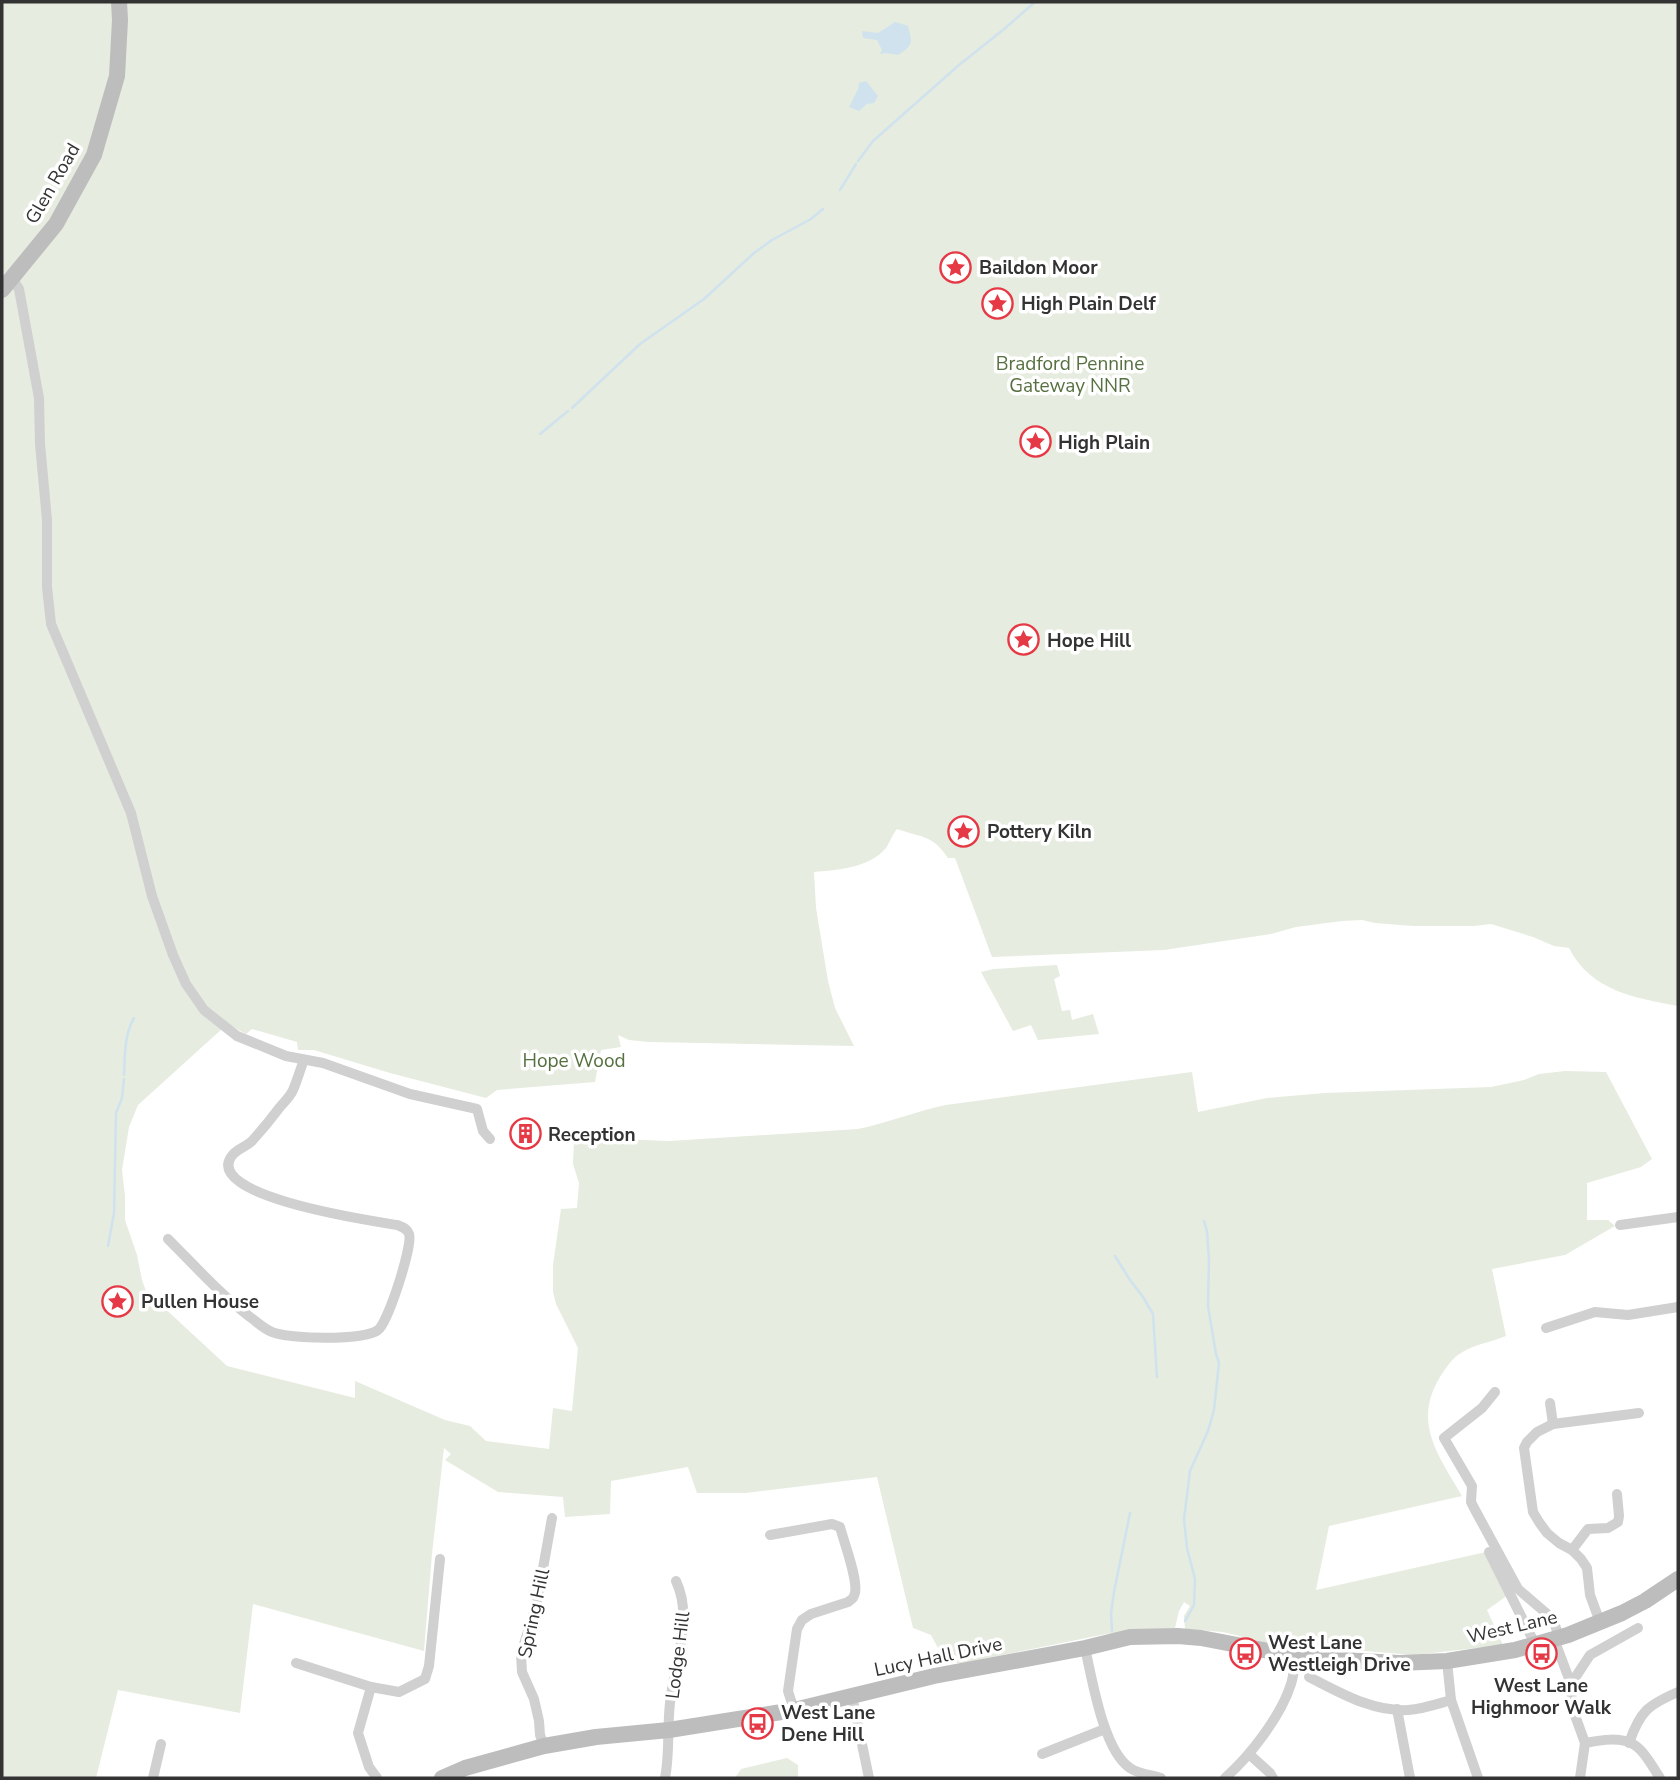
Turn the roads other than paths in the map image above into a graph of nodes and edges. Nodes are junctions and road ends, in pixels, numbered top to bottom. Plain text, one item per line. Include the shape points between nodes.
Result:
1 (119, 2) edge
2 (7, 284) edge
3 (304, 1060) junction
4 (490, 1139) dead end
5 (1678, 1217) edge
6 (1620, 1225) dead end
7 (168, 1239) dead end
8 (1678, 1307) edge
9 (1546, 1328) dead end
10 (1495, 1392) dead end
11 (1550, 1403) dead end
12 (1639, 1413) dead end
13 (1559, 1423) junction
14 (1440, 1425) dead end
15 (1444, 1438) junction
16 (1617, 1494) dead end
17 (552, 1518) dead end
18 (770, 1535) dead end
19 (1572, 1550) junction
20 (1489, 1552) dead end
21 (440, 1559) dead end
22 (1678, 1579) edge
23 (676, 1581) dead end
24 (1600, 1622) junction
25 (1638, 1628) dead end
26 (1556, 1638) junction
27 (1535, 1644) junction
28 (1085, 1648) junction
29 (1296, 1656) junction
30 (1447, 1661) junction
31 (296, 1663) dead end
32 (1309, 1677) dead end
33 (1571, 1684) junction
34 (371, 1687) junction
35 (1678, 1692) edge
36 (852, 1696) junction
37 (1451, 1700) junction
38 (1397, 1709) junction
39 (794, 1710) junction
40 (1105, 1729) junction
41 (669, 1730) junction
42 (1629, 1742) junction
43 (1585, 1743) junction
44 (161, 1744) dead end
45 (544, 1746) junction
46 (1249, 1754) junction
47 (1042, 1755) dead end
48 (153, 1778) edge
49 (377, 1778) edge
50 (442, 1778) edge
51 (665, 1778) edge
52 (869, 1778) edge
53 (1161, 1778) edge
54 (1225, 1778) edge
55 (1273, 1778) edge
56 (1410, 1778) edge
57 (1478, 1778) edge
58 (1580, 1778) edge
59 (1660, 1778) edge

1 - 2 street, Glen Road via 117,76 94,155 57,224
2 - 3 street via 19,289 39,398 51,624 131,813 173,955 204,1010 237,1036
3 - 4 street via 410,1094 477,1109
3 - 7 street via 292,1093 248,1145 231,1157 229,1171 260,1193 307,1208 405,1228 410,1248 383,1325 371,1334 356,1336 301,1338 270,1332 233,1304
5 - 6 street
8 - 9 street via 1628,1315 1595,1312
10 - 15 street
11 - 13 street
12 - 13 street
13 - 19 street via 1532,1436 1524,1455 1533,1511 1547,1533
14 - 15 street
15 - 26 street via 1472,1486 1471,1502 1518,1589 1553,1619
16 - 19 street via 1618,1522 1608,1528 1588,1529
17 - 45 street, Spring Hill via 537,1602 521,1654
18 - 39 street via 832,1524 840,1527 855,1582 853,1598 811,1614 797,1629 788,1690
19 - 24 street via 1587,1568
20 - 27 street
21 - 34 street via 425,1679 399,1692
22 - 24 street, West Lane
23 - 41 street, Lodge Hill via 684,1608
24 - 26 street, West Lane
25 - 33 street via 1590,1656
26 - 27 street, West Lane
26 - 33 street
27 - 30 street, West Lane
28 - 29 street, Lucy Hall Drive via 1130,1637 1178,1636
28 - 36 street, Lucy Hall Drive
28 - 40 street
29 - 30 street, Lucy Hall Drive via 1399,1663
29 - 46 street via 1291,1684 1280,1707
30 - 37 street, West Lane
31 - 34 street
32 - 38 street via 1355,1700
33 - 43 street via 1572,1707
34 - 49 street via 358,1733
35 - 42 street via 1646,1708
36 - 39 street, Lucy Hall Drive
36 - 52 street
37 - 38 street
37 - 57 street, West Lane
38 - 56 street
39 - 41 street, Lucy Hall Drive
40 - 47 street
40 - 53 street via 1116,1754 1130,1769
41 - 45 street, Lucy Hall Drive
41 - 51 street, Lodge Hill
42 - 43 street
42 - 59 street via 1645,1755
43 - 58 street
44 - 48 street
45 - 50 street, Lucy Hall Drive
46 - 54 street
46 - 55 street

